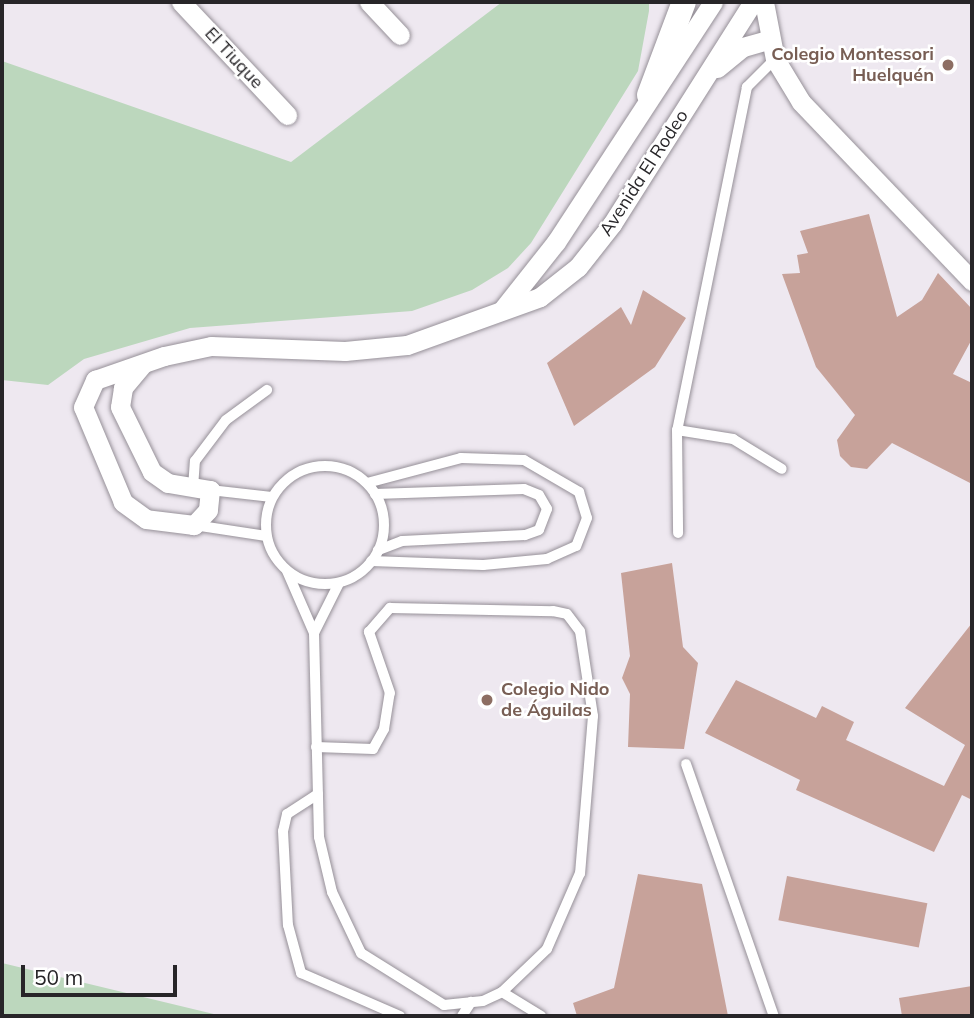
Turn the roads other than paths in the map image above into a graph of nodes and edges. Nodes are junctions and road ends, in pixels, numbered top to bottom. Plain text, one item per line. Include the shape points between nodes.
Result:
1 (181, 2) edge
2 (369, 2) edge
3 (684, 2) edge
4 (713, 2) edge
5 (752, 2) edge
6 (764, 2) edge
7 (400, 35) dead end
8 (768, 40) junction
9 (775, 59) junction
10 (649, 95) junction
11 (694, 95) junction
12 (287, 115) dead end
13 (556, 242) junction
14 (578, 267) junction
15 (972, 281) edge
16 (503, 309) junction
17 (142, 365) junction
18 (267, 390) dead end
19 (677, 430) junction
20 (782, 469) dead end
21 (367, 483) junction
22 (202, 489) junction
23 (375, 494) junction
24 (272, 496) junction
25 (194, 525) junction
26 (678, 533) dead end
27 (266, 536) junction
28 (378, 550) junction
29 (371, 561) junction
30 (287, 571) junction
31 (338, 583) junction
32 (314, 633) junction
33 (316, 747) junction
34 (686, 764) dead end
35 (318, 794) junction
36 (502, 992) junction
37 (471, 1002) junction
38 (400, 1016) edge
39 (462, 1016) edge
40 (541, 1016) edge
41 (774, 1016) edge

1 - 12 street, El Tiuque
2 - 7 street
3 - 10 street
4 - 10 street, Avenida El Rodeo
5 - 11 street, Avenida El Rodeo
6 - 8 street
8 - 9 street
8 - 11 street via 727,57
9 - 15 street via 801,102
9 - 19 lane via 747,88
10 - 13 street, Avenida El Rodeo
11 - 14 street, Avenida El Rodeo
13 - 14 street via 564,259
13 - 16 street, Avenida El Rodeo
14 - 16 street, Avenida El Rodeo via 541,297
16 - 17 street, Avenida El Rodeo via 438,337 376,350 235,343
17 - 22 street via 122,388 121,410 152,472
17 - 25 street, Avenida El Rodeo via 95,380 83,407 130,509 154,521
18 - 22 lane via 226,420 195,461
19 - 20 lane via 733,439
19 - 26 lane
21 - 23 lane
21 - 24 lane via 345,469 320,465 296,472
21 - 29 lane via 461,458 524,460 579,492 587,518 576,545 547,559 483,565
22 - 24 lane
22 - 25 street via 205,517
23 - 28 lane via 384,522
23 - 28 lane via 524,489 539,495 547,509 539,530 525,535 402,541
24 - 27 lane
25 - 27 lane
27 - 30 lane
28 - 29 lane
29 - 31 lane
30 - 31 lane via 303,580
30 - 32 lane
31 - 32 lane
32 - 33 lane
33 - 35 lane
33 - 36 lane via 373,749 390,714 390,693 369,632 390,608 553,611 567,614 580,631 593,716 580,873 547,949
34 - 41 lane
35 - 37 lane via 319,837 332,892 361,953 444,1005
35 - 38 lane via 287,814 283,831 288,925 301,974
36 - 37 lane
36 - 40 lane
37 - 39 lane

